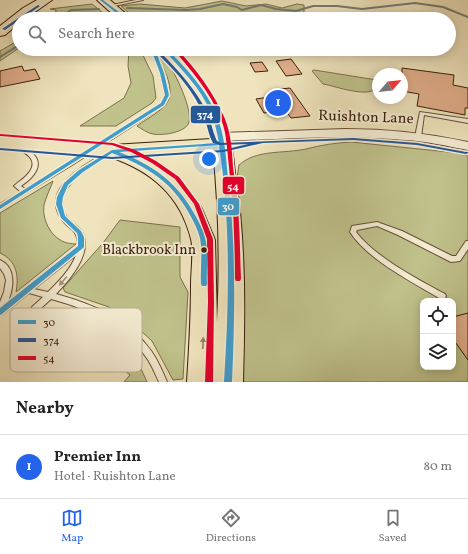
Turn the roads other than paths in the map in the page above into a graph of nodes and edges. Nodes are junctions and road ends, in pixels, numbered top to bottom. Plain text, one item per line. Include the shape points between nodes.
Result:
1 (35, 0) edge
2 (46, 0) edge
3 (142, 0) edge
4 (104, 2) edge
5 (22, 11) joint
6 (117, 12) edge
7 (12, 16) edge
8 (12, 21) edge
9 (0, 22) edge
10 (0, 32) edge
11 (156, 56) edge
12 (172, 56) edge
13 (468, 121) edge
14 (418, 137) junction
15 (221, 140) junction
16 (0, 143) edge
17 (468, 146) edge
18 (102, 148) junction
19 (26, 192) junction
20 (0, 207) edge
21 (468, 243) edge
22 (81, 247) junction
23 (0, 263) edge
24 (27, 290) junction
25 (50, 296) junction
26 (442, 296) dead end
27 (36, 308) edge
28 (87, 308) edge
29 (0, 311) edge
30 (142, 346) edge
31 (163, 382) edge
32 (202, 382) edge
33 (228, 382) edge

1 - 5 highway
2 - 5 highway
3 - 4 lane
4 - 6 highway
7 - 9 highway
8 - 10 highway
11 - 18 lane via 167,94 163,104
12 - 15 highway via 203,94 217,122
13 - 14 lane via 422,113
14 - 15 street, Ruishton Lane via 353,132 262,135
14 - 17 street, Ruishton Lane
15 - 18 highway
15 - 33 highway via 228,190 230,237
16 - 18 highway
16 - 19 lane via 23,149 35,160 34,171 17,186
18 - 19 lane
18 - 22 lane via 66,184 60,197 60,210 68,223 79,232
32 -> 18 highway via 203,240 190,207 172,183 162,175 130,157
19 - 20 lane
21 - 26 lane via 458,260 377,224 354,228 356,239
22 - 24 lane
22 -> 25 lane via 74,267
23 - 29 lane via 10,280 9,290
24 - 25 lane
24 - 29 lane
25 - 27 lane
25 - 28 lane
30 - 31 lane via 150,355

